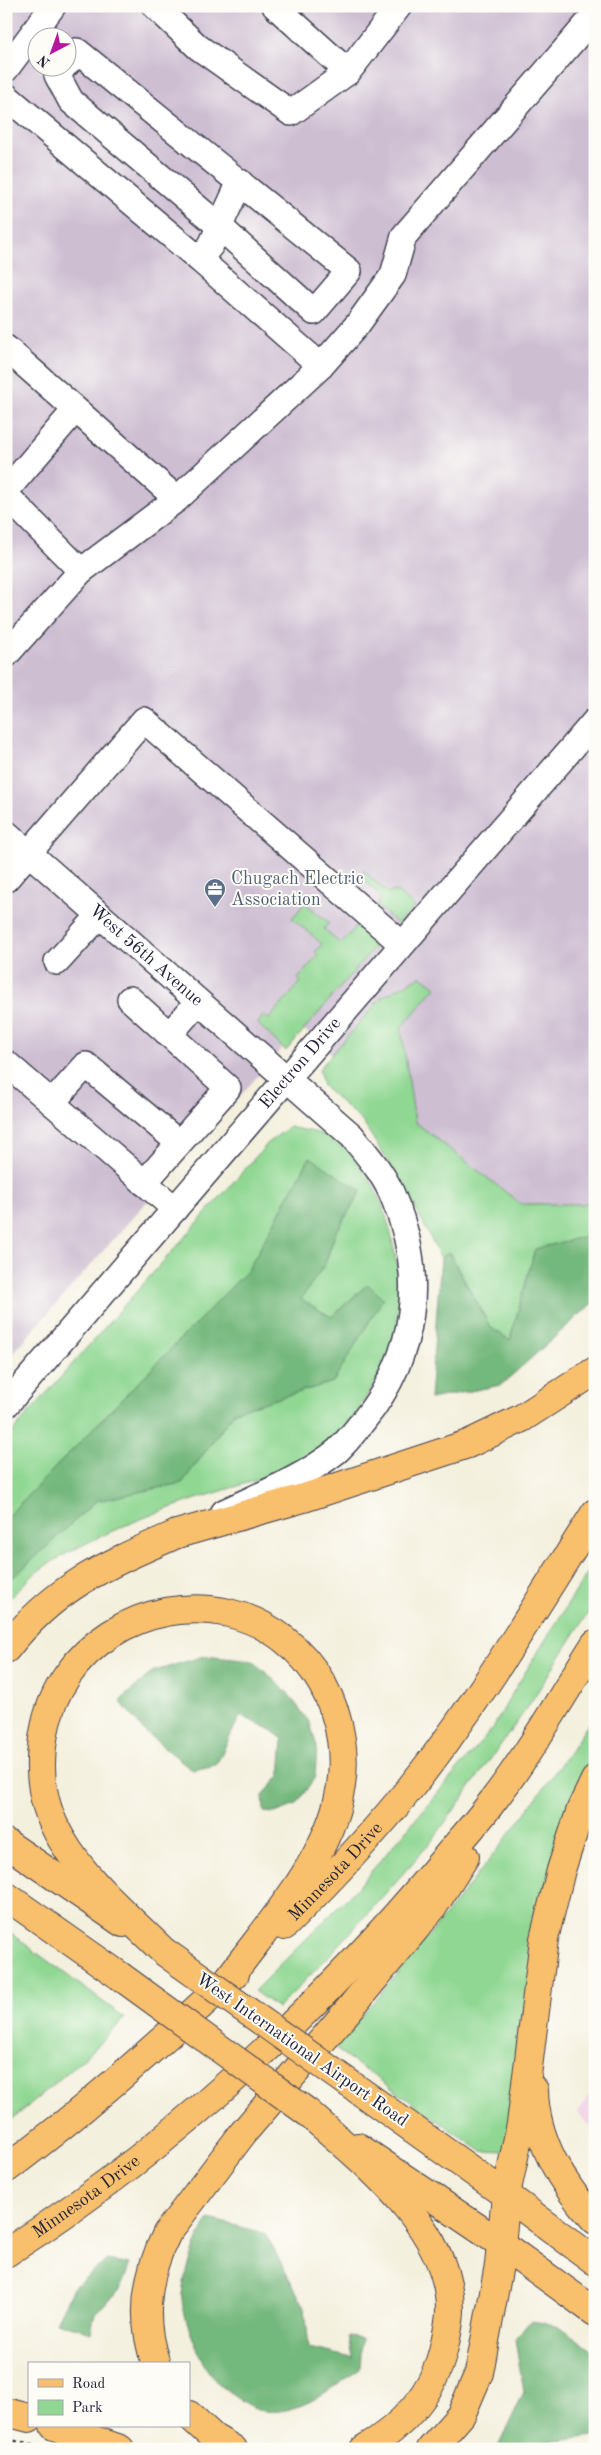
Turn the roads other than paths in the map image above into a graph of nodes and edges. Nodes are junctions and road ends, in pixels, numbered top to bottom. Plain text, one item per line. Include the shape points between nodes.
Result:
1 (53, 6) edge
2 (154, 6) edge
3 (275, 6) edge
4 (399, 6) edge
5 (595, 15) edge
6 (78, 52) edge
7 (6, 69) edge
8 (348, 72) junction
9 (59, 78) edge
10 (6, 96) edge
11 (240, 182) junction
12 (219, 226) junction
13 (199, 259) junction
14 (6, 348) edge
15 (321, 366) junction
16 (75, 410) junction
17 (6, 493) edge
18 (177, 499) junction
19 (81, 571) junction
20 (6, 655) edge
21 (595, 721) edge
22 (6, 833) edge
23 (29, 853) junction
24 (6, 879) edge
25 (100, 915) junction
26 (402, 944) junction
27 (57, 962) dead end
28 (130, 999) dead end
29 (198, 1002) junction
30 (169, 1036) junction
31 (6, 1063) edge
32 (286, 1079) junction
33 (52, 1103) junction
34 (179, 1143) junction
35 (144, 1183) junction
36 (175, 1209) junction
37 (595, 1371) edge
38 (6, 1405) edge
39 (595, 1513) edge
40 (177, 1534) junction
41 (595, 1644) edge
42 (6, 1649) edge
43 (595, 1780) edge
44 (492, 1802) junction
45 (6, 1843) edge
46 (6, 1896) edge
47 (163, 1951) junction
48 (227, 1981) junction
49 (532, 2035) junction
50 (307, 2112) junction
51 (6, 2169) edge
52 (506, 2194) junction
53 (595, 2220) edge
54 (500, 2243) junction
55 (6, 2252) edge
56 (595, 2260) edge
57 (595, 2312) edge
58 (155, 2362) edge
59 (6, 2412) edge
60 (190, 2416) edge
61 (28, 2418) edge
62 (60, 2428) edge
63 (120, 2449) edge
64 (233, 2449) edge
65 (364, 2449) edge
66 (431, 2449) edge

1 - 7 street
2 - 8 street via 198,47 290,113
3 - 8 street
4 - 8 street
5 - 15 street via 404,236 392,276 357,325
6 - 11 street
9 - 12 street via 71,101
10 - 13 street
11 - 12 street
11 - 12 street via 349,271 314,312
12 - 13 street via 211,245
13 - 15 street
14 - 16 street
15 - 18 street
16 - 17 street
16 - 18 street
17 - 19 street
18 - 19 street
19 - 20 street
21 - 26 street, Electron Drive
22 - 23 street, West 56th Avenue
23 - 24 street
23 - 25 street, West 56th Avenue
23 - 26 street via 144,720
25 - 27 street
25 - 29 street, West 56th Avenue
26 - 32 street, Electron Drive
28 - 30 street
29 - 30 street
29 - 32 street, West 56th Avenue
30 - 34 street via 228,1088
31 - 33 street
32 - 36 street, Electron Drive
32 - 40 street, West 56th Avenue via 352,1136 378,1169 394,1198 412,1255 412,1319 394,1375 378,1403 338,1450 297,1478
33 - 34 street via 86,1065
33 - 35 street
34 - 35 street
35 - 36 street
36 - 38 street, Electron Drive
37 - 40 main road via 522,1418 468,1444 384,1473
39 - 48 main road, Minnesota Drive via 498,1664 411,1787 318,1892
40 - 42 main road via 110,1563 74,1584 34,1616
41 - 44 main road, Minnesota Drive
43 - 49 main road via 582,1809 544,1939
44 - 55 main road, Minnesota Drive via 342,1976 218,2093 142,2156
44 - 58 main road via 467,1854 432,1908 243,2133 167,2233 148,2286 146,2313
45 - 47 main road, West International Airport Road
46 - 50 main road, bridge
47 - 48 main road via 85,1873 62,1840 47,1809 41,1777 46,1720 56,1693 72,1668 91,1647 116,1629 175,1610 230,1613 281,1638 302,1656 318,1677 331,1698 338,1720 343,1742 343,1774 328,1833 314,1860
47 - 52 main road, West International Airport Road, bridge
48 - 51 main road, Minnesota Drive via 86,2109
49 - 52 main road via 521,2124
49 - 53 main road via 534,2099 548,2152 571,2190
50 - 54 main road
50 - 65 main road via 385,2182 412,2212 444,2274 450,2309 441,2361 431,2384 399,2425
52 - 54 main road
52 - 56 main road, West International Airport Road
54 - 57 main road
54 - 66 main road via 499,2265 479,2372 461,2414
59 - 61 main road
60 - 64 main road via 214,2438
62 - 63 main road

